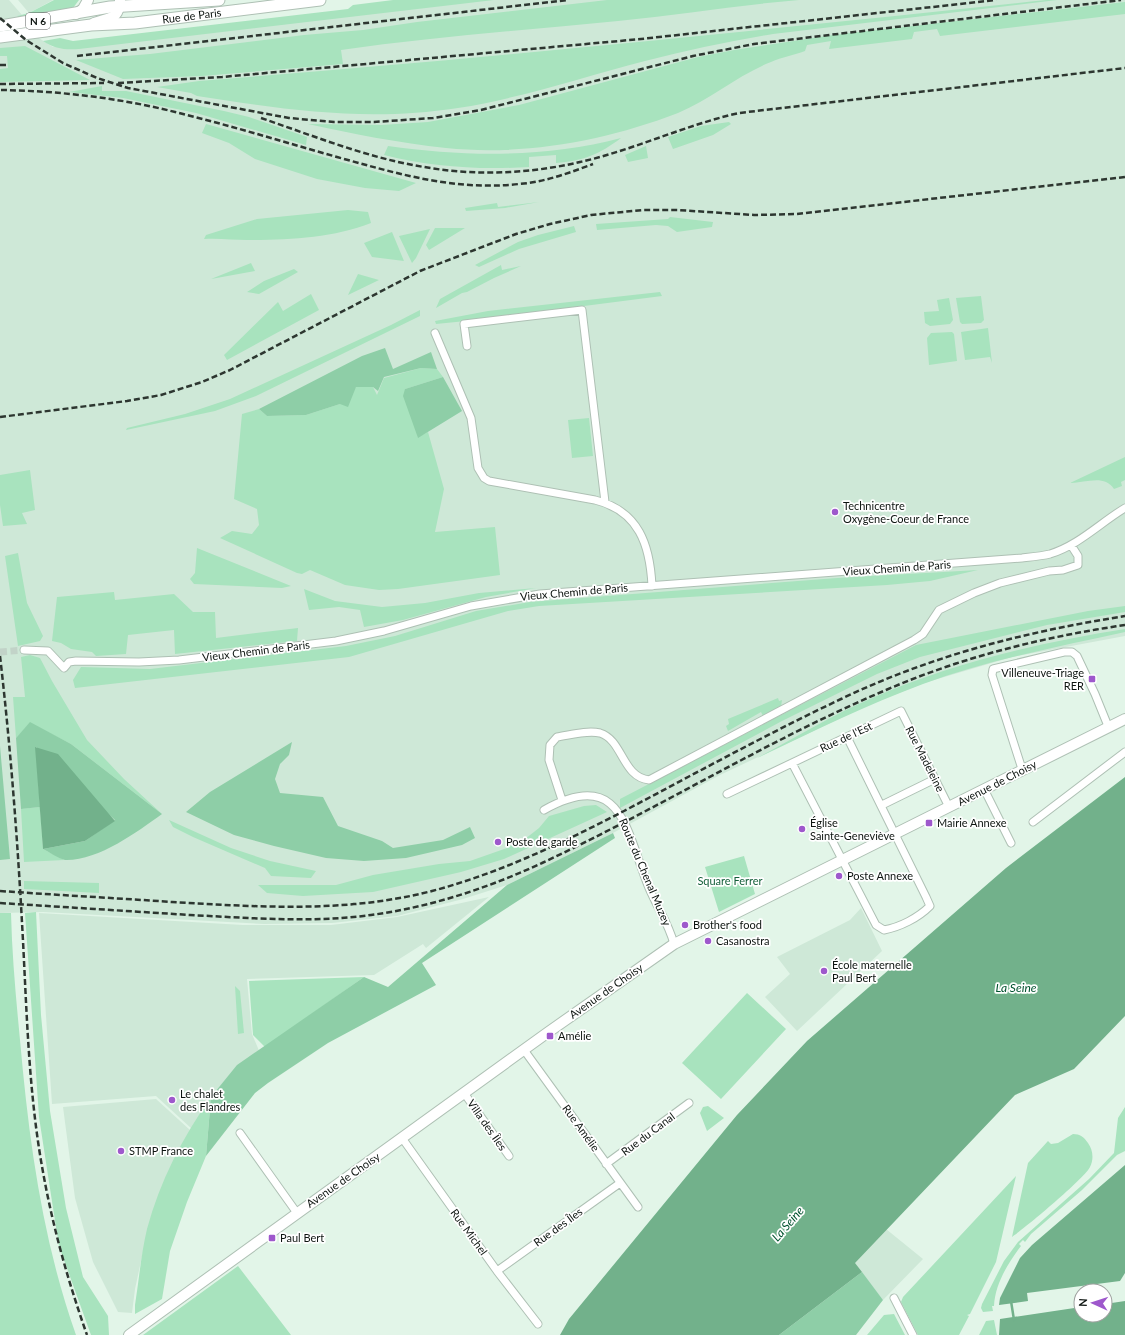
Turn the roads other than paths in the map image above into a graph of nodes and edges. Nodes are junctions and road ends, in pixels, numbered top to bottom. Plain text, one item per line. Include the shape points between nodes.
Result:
1 (88, 0) edge
2 (219, 0) edge
3 (320, 0) edge
4 (115, 5) edge
5 (76, 14) junction
6 (135, 23) junction
7 (91, 25) junction
8 (0, 26) edge
9 (0, 37) edge
10 (435, 334) dead end
11 (467, 346) dead end
12 (605, 502) junction
13 (1125, 508) edge
14 (1071, 545) junction
15 (652, 586) junction
16 (24, 650) tunnel mouth
17 (900, 711) joint
18 (1125, 718) edge
19 (1108, 726) junction
20 (847, 737) junction
21 (1125, 752) edge
22 (792, 763) junction
23 (1022, 769) junction
24 (935, 779) junction
25 (984, 789) junction
26 (726, 794) dead end
27 (562, 800) junction
28 (882, 805) junction
29 (949, 807) junction
30 (544, 810) dead end
31 (1033, 822) dead end
32 (896, 834) junction
33 (1011, 843) dead end
34 (842, 860) junction
35 (674, 944) junction
36 (524, 1050) junction
37 (464, 1093) junction
38 (689, 1103) dead end
39 (240, 1132) dead end
40 (402, 1138) junction
41 (509, 1156) dead end
42 (606, 1164) junction
43 (620, 1182) junction
44 (638, 1207) dead end
45 (297, 1213) junction
46 (497, 1271) junction
47 (894, 1298) dead end
48 (538, 1324) dead end
49 (129, 1335) edge
50 (913, 1335) edge

1 - 5 main road via 83,9
2 - 4 main road, Rue de Paris / N 6
3 - 6 main road, Rue de Paris / N 6
4 - 5 main road, N 6
4 - 6 main road via 128,22
4 - 7 main road via 112,18
5 - 8 main road, N 6
6 - 7 main road, N 6
7 - 9 main road, N 6
10 - 12 street via 471,418 477,464 484,478
11 - 12 street via 464,324 582,310
12 - 15 street via 626,515 642,534
13 - 14 street, Vieux Chemin de Paris
14 - 15 street, Vieux Chemin de Paris via 1049,554 1022,558
14 - 27 street via 1078,556 1078,565 1000,583 939,610 923,634 914,640 649,780 636,776 611,740 601,734 594,732 557,737 550,745 550,760
15 - 16 street, Vieux Chemin de Paris via 560,592 506,599 336,641 184,659 138,662 76,661 69,662 64,668 48,651
17 - 20 street, Rue de l'Est
17 - 24 street, Rue Madeleine
18 - 19 main road, Avenue de Choisy
19 - 23 main road, Avenue de Choisy
19 - 23 street via 1077,656 1072,652 1020,661 993,669 992,675
20 - 22 street, Rue de l'Est
20 - 28 street
21 - 31 street
22 - 26 street, Rue de l'Est
22 - 34 street
23 - 25 main road, Avenue de Choisy
24 - 28 street
24 - 29 street, Rue Madeleine
25 - 29 main road, Avenue de Choisy
25 - 33 street
27 - 30 street, Route du Chenal Muzey
27 - 35 street, Route du Chenal Muzey via 582,795 595,796 608,801 616,808 672,934
28 - 32 street
29 - 32 main road, Avenue de Choisy
32 - 34 main road, Avenue de Choisy
32 - 34 street via 930,906 922,914 894,928 884,930 876,925
34 - 35 main road, Avenue de Choisy
35 - 36 main road, Avenue de Choisy
36 - 37 main road, Avenue de Choisy
36 - 42 street, Rue Amélie
37 - 40 main road, Avenue de Choisy
37 - 41 street, Villa des Îles
38 - 42 street, Rue du Canal
39 - 45 street
40 - 45 main road, Avenue de Choisy
40 - 46 street, Rue Michel
42 - 43 street, Rue Amélie
43 - 44 street, Rue Amélie
43 - 46 street, Rue des Îles
45 - 49 main road, Avenue de Choisy
46 - 48 street, Rue Michel
47 - 50 street

